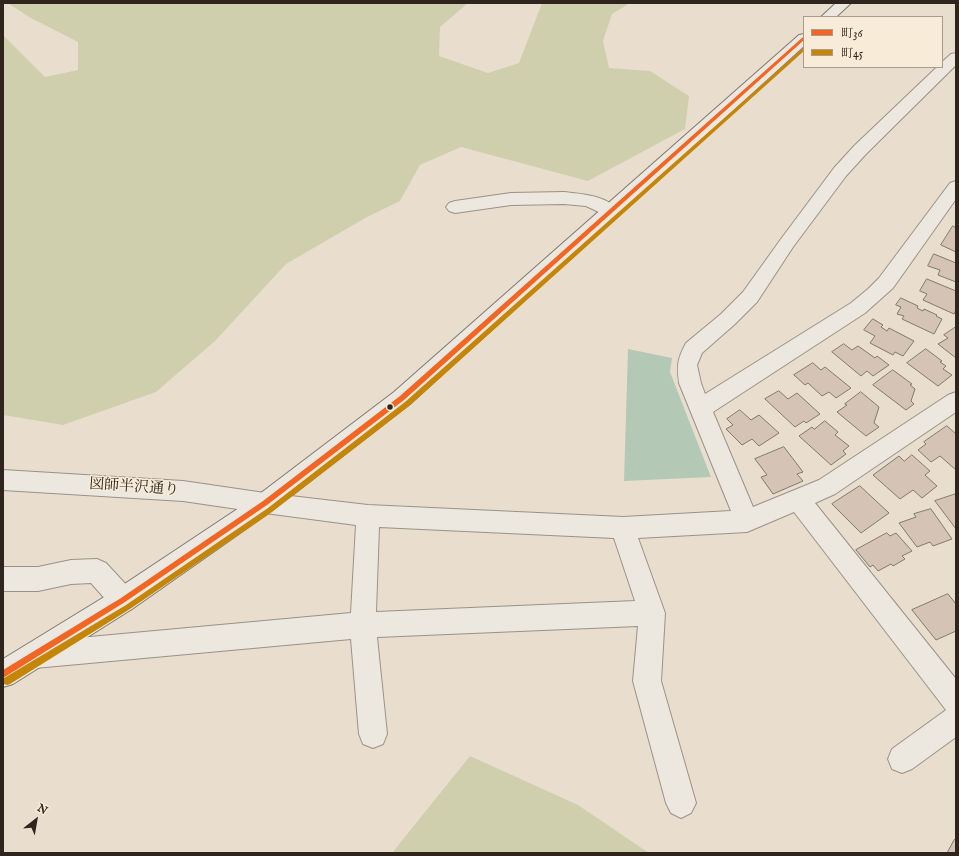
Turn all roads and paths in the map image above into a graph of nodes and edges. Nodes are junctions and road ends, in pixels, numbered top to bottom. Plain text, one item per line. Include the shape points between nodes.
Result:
1 (844, 3) edge
2 (829, 16) edge
3 (803, 39) edge
4 (956, 57) edge
5 (956, 187) edge
6 (455, 207) dead end
7 (609, 211) junction
8 (956, 401) edge
9 (701, 408) junction
10 (3, 480) edge
11 (798, 500) junction
12 (265, 502) junction
13 (368, 516) junction
14 (747, 521) junction
15 (623, 528) junction
16 (3, 579) edge
17 (123, 600) junction
18 (652, 613) junction
19 (363, 625) junction
20 (35, 655) junction
21 (3, 674) edge
22 (956, 701) edge
23 (956, 720) edge
24 (373, 734) dead end
25 (902, 759) dead end
26 (681, 803) dead end

1 - 2 street
3 - 7 street
4 - 9 street via 840,172 787,242 750,297 693,350 687,365 690,383
5 - 9 street via 875,294 824,331
6 - 7 street via 511,199 564,198 590,201
7 - 12 street via 402,398
8 - 11 street, 図師半沢通り via 827,487
9 - 14 street
10 - 12 street, 図師半沢通り via 183,491
11 - 14 street, 図師半沢通り
11 - 22 street
12 - 13 street, 図師半沢通り
12 - 17 street
13 - 15 street, 図師半沢通り
13 - 19 street
14 - 15 street, 図師半沢通り
15 - 18 street
16 - 17 street via 38,579 71,572 97,571
17 - 20 street
18 - 19 street
18 - 26 street via 647,681
19 - 20 street
19 - 24 street
20 - 21 street
23 - 25 street

